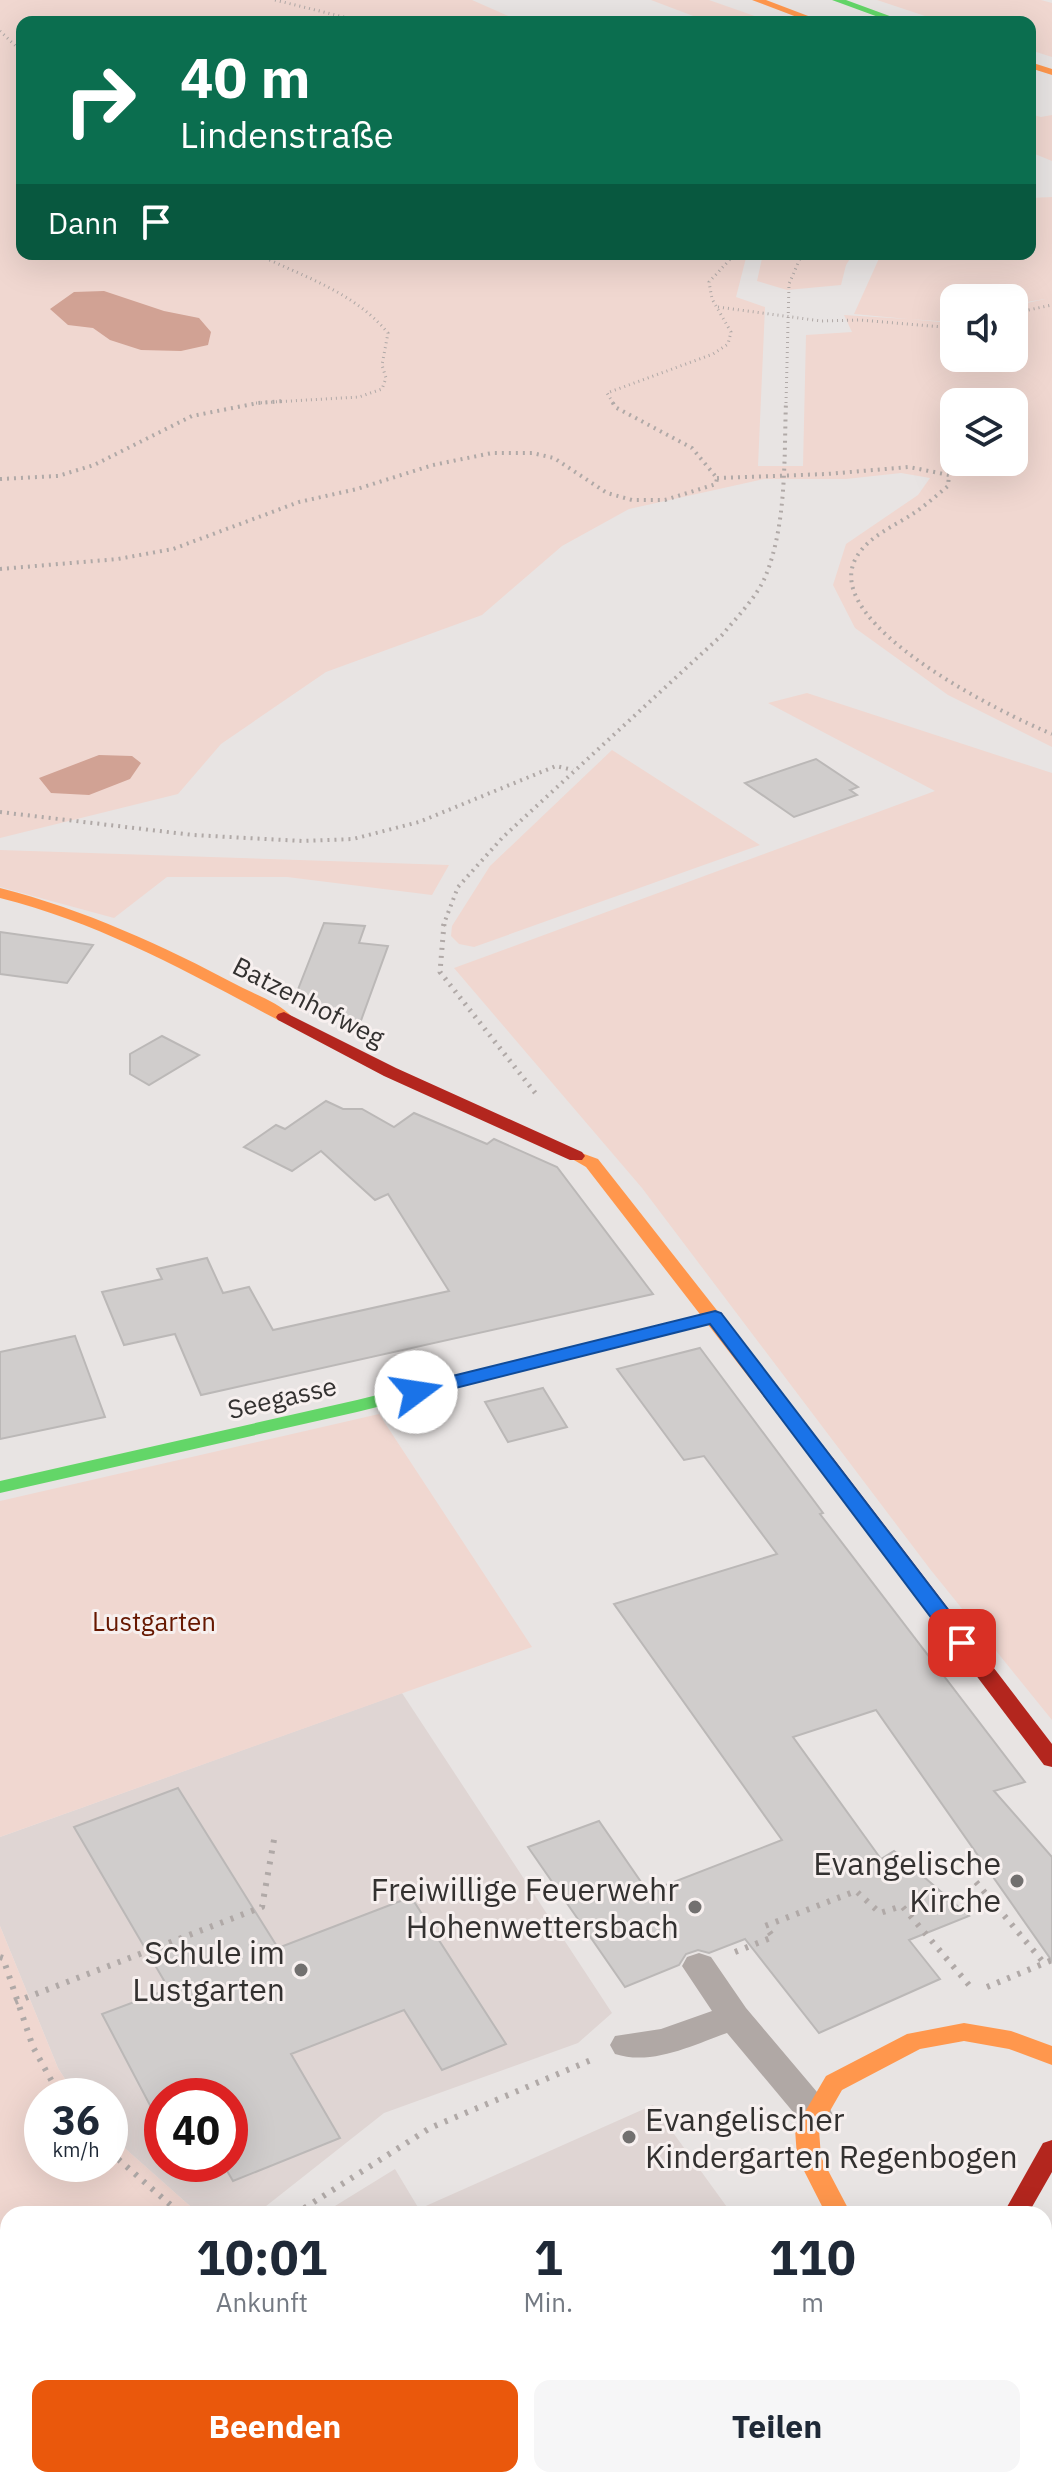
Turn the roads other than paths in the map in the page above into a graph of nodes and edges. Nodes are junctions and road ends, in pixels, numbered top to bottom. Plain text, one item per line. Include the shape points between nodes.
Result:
1 (757, 0) edge
2 (837, 0) edge
3 (802, 16) edge
4 (884, 16) edge
5 (0, 893) edge
6 (715, 1317) junction
7 (0, 1487) edge
8 (1052, 1759) edge
9 (699, 1966) road end
10 (734, 2017) junction
11 (627, 2045) road end
12 (1052, 2056) edge
13 (816, 2115) junction
14 (1052, 2150) edge
15 (834, 2206) edge
16 (1020, 2206) edge

1 - 3 main road
2 - 4 main road
5 - 6 main road, Batzenhofweg via 115,928 390,1072 592,1163
6 - 7 main road, Seegasse
6 - 8 main road
9 - 10 lane
10 - 11 lane via 662,2042
10 - 13 lane
12 - 13 main road via 1011,2040 964,2032 915,2041 834,2083
13 - 15 main road via 807,2129 809,2157
14 - 16 main road

